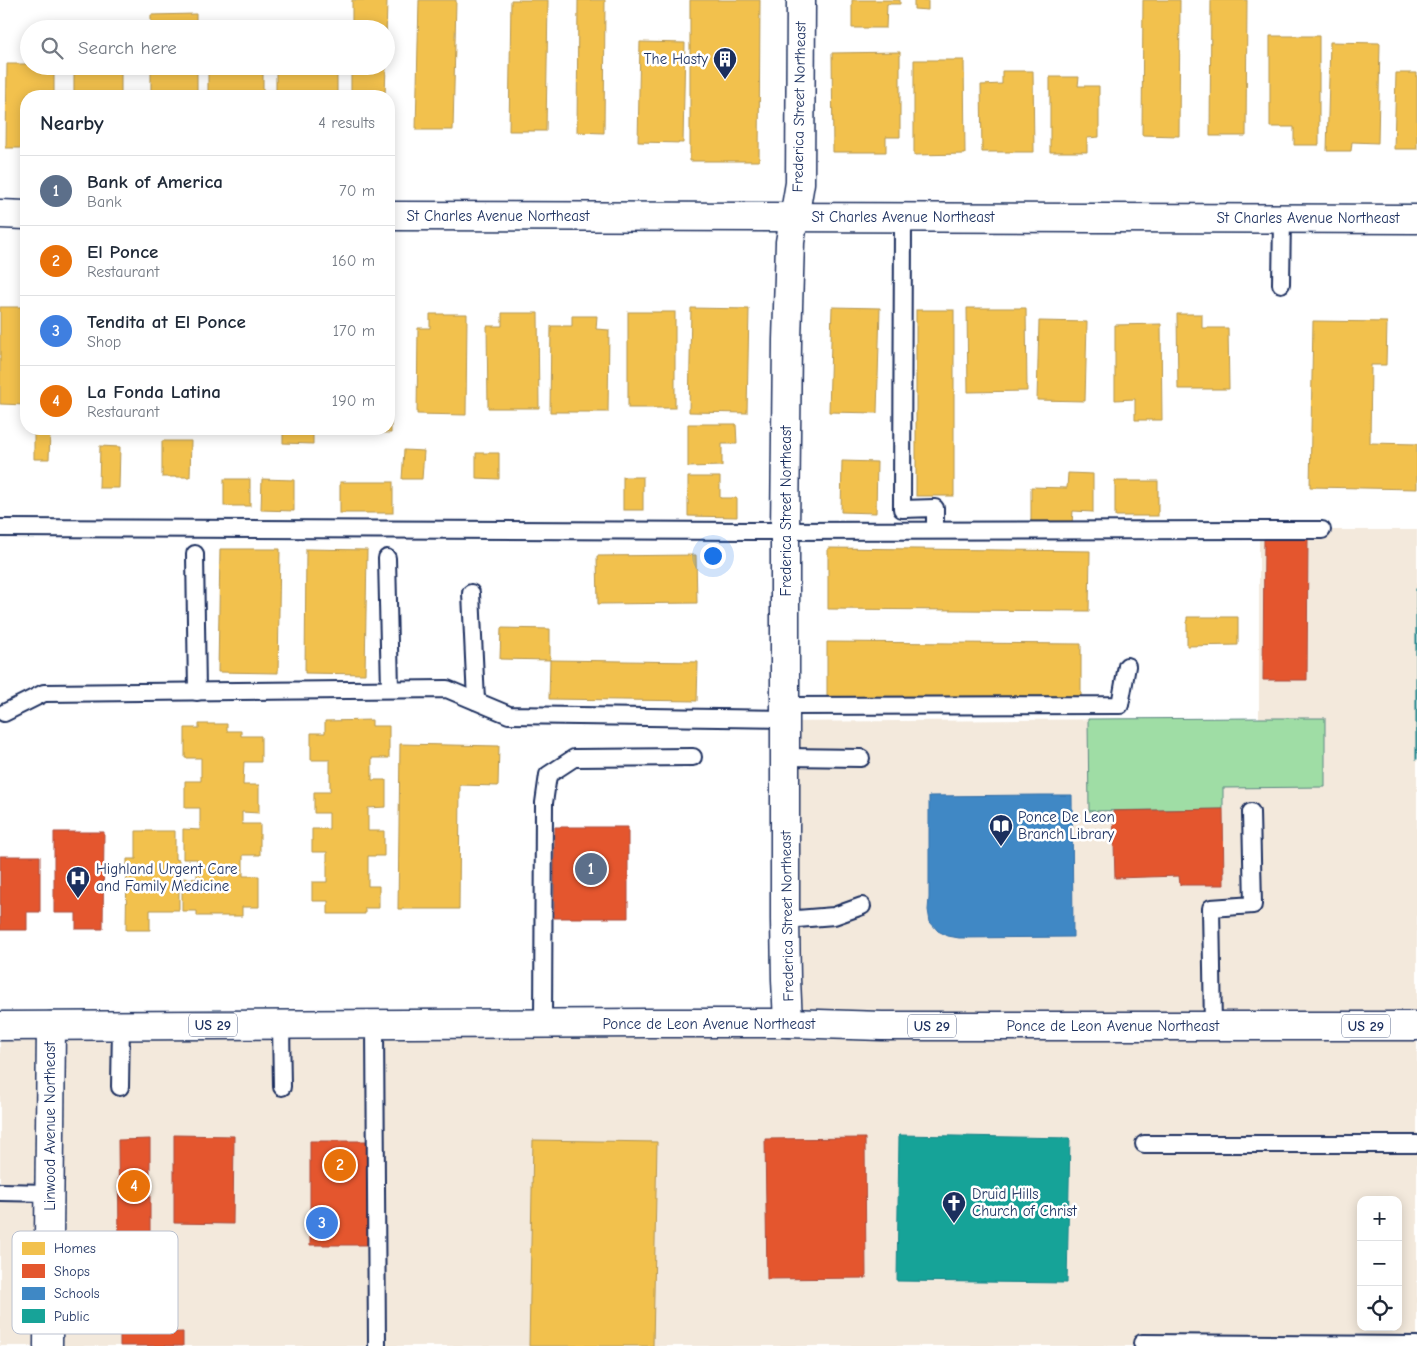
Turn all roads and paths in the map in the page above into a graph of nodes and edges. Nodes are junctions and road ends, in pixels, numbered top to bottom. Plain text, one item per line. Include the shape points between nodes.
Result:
1 (801, 0) edge
2 (0, 214) edge
3 (20, 215) edge
4 (395, 216) edge
5 (794, 217) junction
6 (903, 218) junction
7 (1282, 218) junction
8 (1417, 219) edge
9 (1281, 284) dead end
10 (0, 528) edge
11 (935, 530) junction
12 (1322, 530) dead end
13 (785, 531) junction
14 (195, 554) dead end
15 (387, 558) dead end
16 (471, 592) dead end
17 (1126, 666) dead end
18 (390, 689) junction
19 (197, 692) junction
20 (476, 701) junction
21 (786, 712) junction
22 (4, 713) dead end
23 (693, 757) dead end
24 (786, 757) junction
25 (860, 758) dead end
26 (1251, 812) dead end
27 (862, 906) dead end
28 (785, 920) junction
29 (788, 1023) junction
30 (543, 1024) junction
31 (121, 1025) junction
32 (281, 1025) junction
33 (375, 1025) junction
34 (0, 1026) edge
35 (51, 1026) junction
36 (1213, 1026) junction
37 (1417, 1026) edge
38 (120, 1087) dead end
39 (282, 1087) dead end
40 (1144, 1144) dead end
41 (1417, 1144) edge
42 (0, 1192) edge
43 (50, 1193) junction
44 (50, 1231) edge
45 (1142, 1343) dead end
46 (1417, 1345) edge
47 (378, 1346) edge

1 - 5 main road, Frederica Street Northeast via 800,183
2 - 3 main road
4 - 5 main road, St Charles Avenue Northeast
5 - 6 main road, St Charles Avenue Northeast
5 - 13 main road, Frederica Street Northeast via 790,242
6 - 7 main road, St Charles Avenue Northeast
6 - 11 lane via 902,509 935,508
7 - 8 main road, St Charles Avenue Northeast
7 - 9 lane
10 - 13 lane
11 - 12 lane
11 - 13 lane
13 - 21 main road, Frederica Street Northeast
14 - 19 lane
15 - 18 lane
16 - 20 lane
17 - 21 lane via 1120,705
18 - 19 lane
18 - 20 lane via 448,689
19 - 22 lane via 44,693
20 - 21 lane via 510,715
21 - 24 main road, Frederica Street Northeast
23 - 30 lane via 574,758 548,775 544,803
24 - 25 lane
24 - 28 main road, Frederica Street Northeast
26 - 36 lane via 1253,905 1211,908
27 - 28 lane via 834,916
28 - 29 main road, Frederica Street Northeast
29 - 30 main road, Ponce de Leon Avenue Northeast / US 29
29 - 36 main road, Ponce de Leon Avenue Northeast / US 29
30 - 33 main road, Ponce de Leon Avenue Northeast / US 29
31 - 32 main road, Ponce de Leon Avenue Northeast / US 29
31 - 35 main road, Ponce de Leon Avenue Northeast / US 29
31 - 38 lane
32 - 33 main road, Ponce de Leon Avenue Northeast / US 29
32 - 39 lane
33 - 47 lane
34 - 35 main road, Ponce de Leon Avenue Northeast / US 29
35 - 43 main road, Linwood Avenue Northeast
36 - 37 main road, Ponce de Leon Avenue Northeast / US 29
40 - 41 lane
42 - 43 lane
43 - 44 main road, Linwood Avenue Northeast
45 - 46 lane

